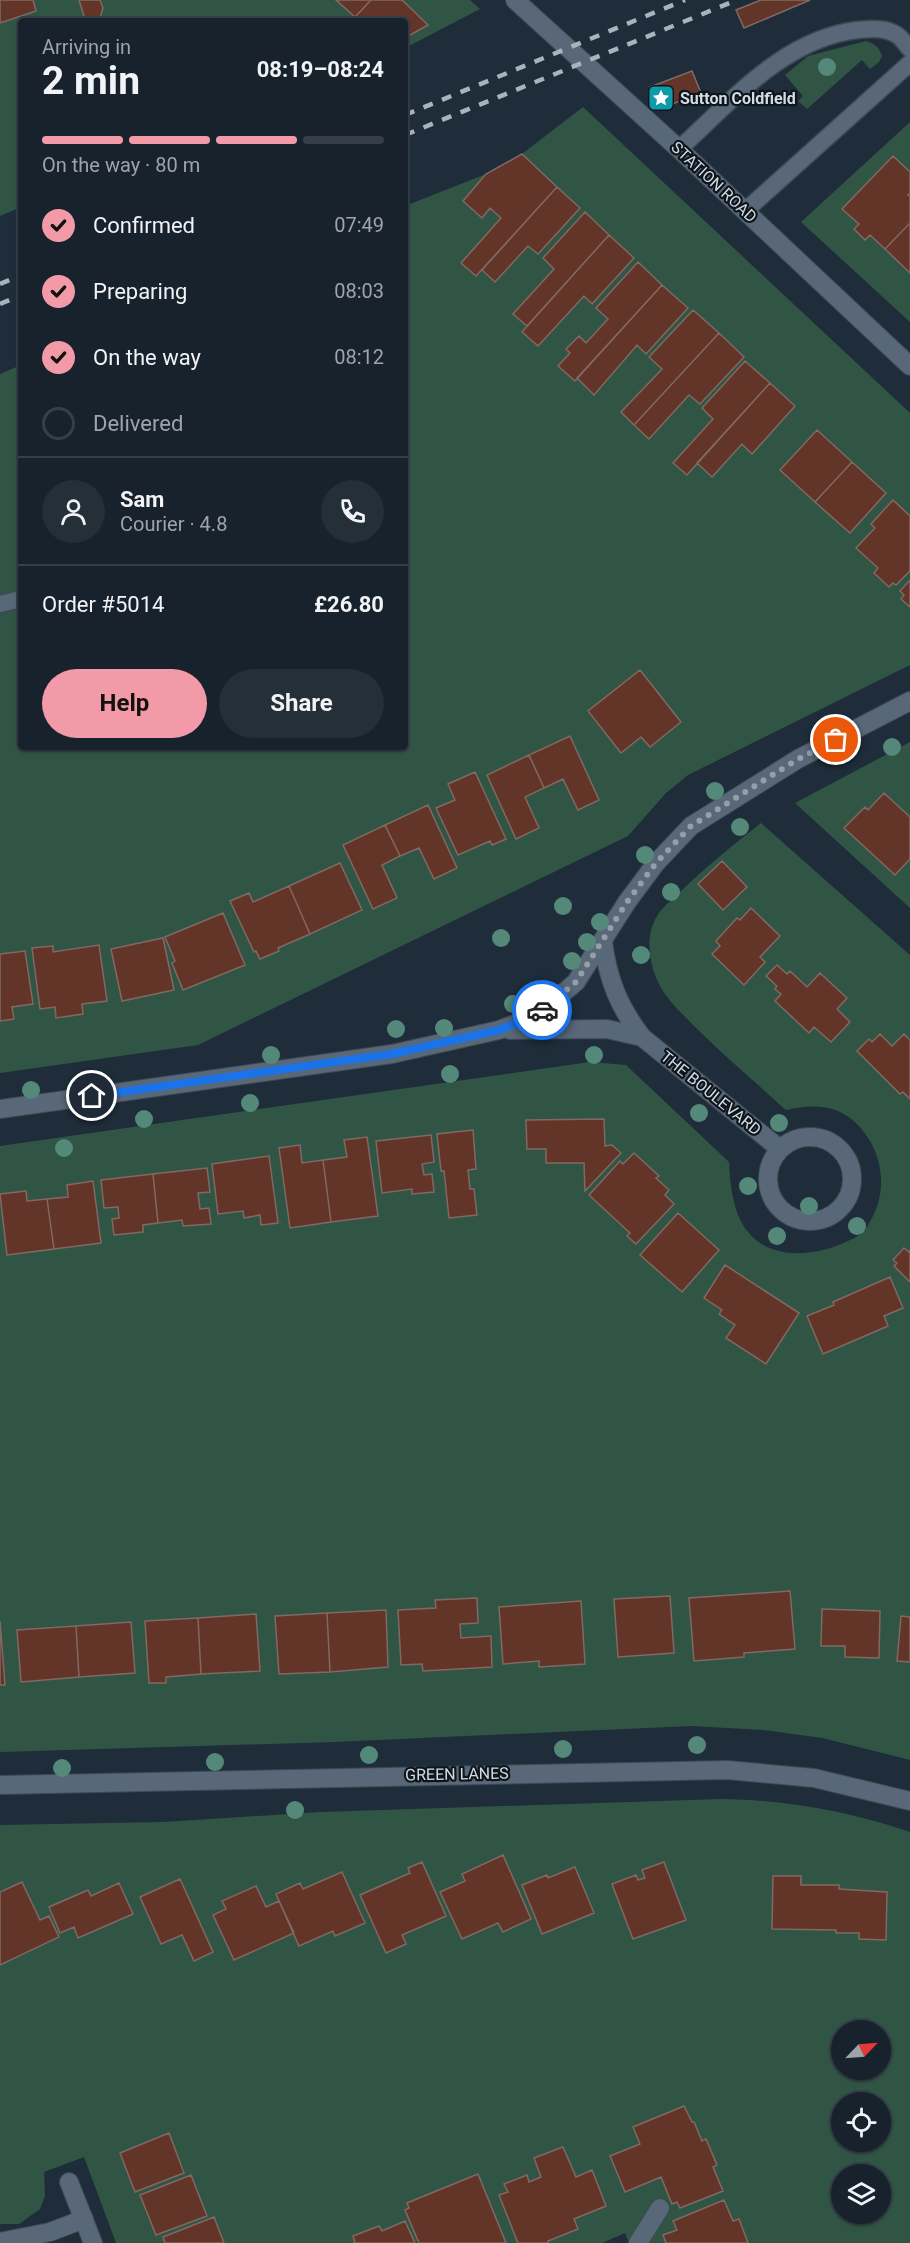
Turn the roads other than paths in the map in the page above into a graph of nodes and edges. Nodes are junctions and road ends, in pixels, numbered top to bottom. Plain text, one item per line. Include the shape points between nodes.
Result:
1 (515, 0) edge
2 (910, 49) edge
3 (910, 63) edge
4 (679, 149) junction
5 (745, 211) junction
6 (910, 366) edge
7 (18, 600) edge
8 (0, 604) edge
9 (910, 701) edge
10 (603, 942) junction
11 (499, 1030) junction
12 (642, 1037) junction
13 (0, 1109) edge
14 (780, 1149) junction
15 (0, 1785) edge
16 (910, 1801) edge
17 (69, 2182) dead end
18 (660, 2208) dead end
19 (84, 2219) junction
20 (0, 2242) edge
21 (93, 2243) edge
22 (639, 2243) edge

1 - 4 street, STATION ROAD
2 - 4 lane via 897,35 875,28 848,31 802,46 771,66
3 - 5 lane
4 - 5 street, STATION ROAD
5 - 6 street, STATION ROAD
7 - 8 lane
9 - 10 street, THE BOULEVARD via 798,759 691,826 656,863
10 - 11 street, THE BOULEVARD via 576,982 548,1006
10 - 12 street, THE BOULEVARD via 606,969 626,1016
11 - 12 street, THE BOULEVARD via 607,1029
11 - 13 street, THE BOULEVARD via 392,1054
12 - 14 street, THE BOULEVARD
14 - 14 street via 794,1140 812,1137 839,1149 851,1172 851,1190 845,1203 822,1220 809,1221 792,1218 777,1206 768,1183 770,1164
15 - 16 street, GREEN LANES via 727,1770 814,1778
17 - 19 street
18 - 22 street
19 - 20 street via 50,2232
19 - 21 street

